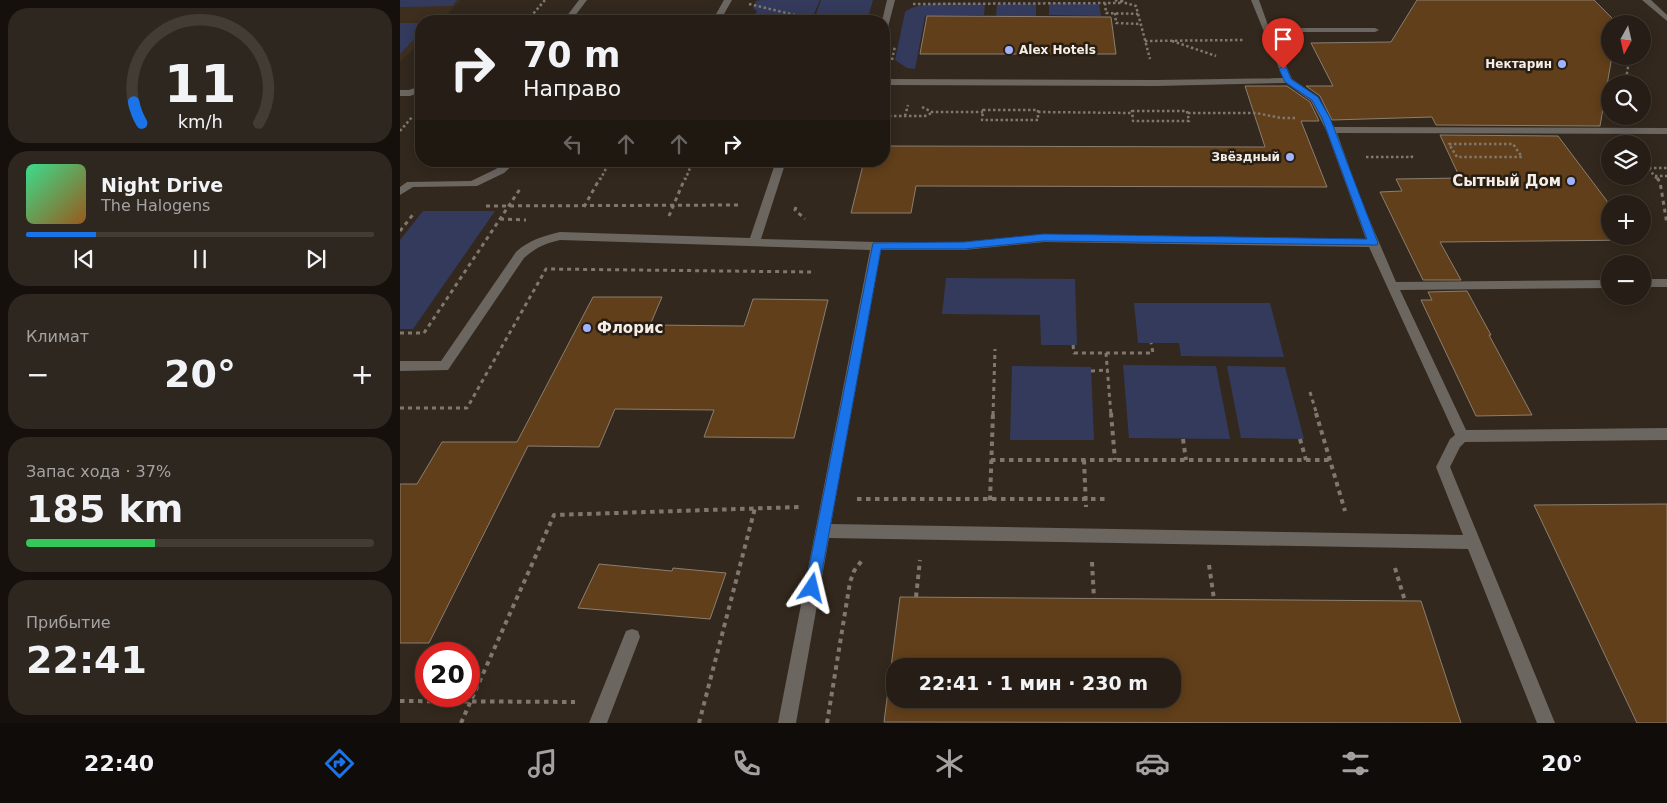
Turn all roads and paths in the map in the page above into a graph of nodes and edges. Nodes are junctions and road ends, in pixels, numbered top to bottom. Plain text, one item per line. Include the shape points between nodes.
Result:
1 (545, 0) edge
2 (583, 0) edge
3 (728, 0) edge
4 (891, 0) edge
5 (1115, 0) edge
6 (1255, 0) edge
7 (1646, 0) edge
8 (1122, 1) edge
9 (1105, 3) junction
10 (755, 4) dead end
11 (907, 7) dead end
12 (1115, 13) junction
13 (1138, 14) junction
14 (532, 15) edge
15 (572, 15) edge
16 (719, 15) edge
17 (797, 15) edge
18 (887, 15) edge
19 (1667, 19) edge
20 (1141, 24) junction
21 (1266, 30) junction
22 (1375, 30) dead end
23 (1270, 40) junction
24 (896, 41) dead end
25 (892, 64) dead end
26 (1288, 80) junction
27 (890, 82) edge
28 (415, 91) edge
29 (400, 92) edge
30 (983, 112) junction
31 (1038, 112) junction
32 (1132, 113) junction
33 (1188, 113) junction
34 (890, 116) edge
35 (1326, 118) junction
36 (1332, 130) junction
37 (1667, 132) edge
38 (1341, 157) junction
39 (1412, 157) dead end
40 (1457, 157) dead end
41 (1522, 157) dead end
42 (505, 167) edge
43 (607, 167) edge
44 (691, 167) edge
45 (779, 167) edge
46 (1651, 168) edge
47 (1667, 168) edge
48 (1651, 171) edge
49 (1655, 176) junction
50 (1667, 176) edge
51 (405, 184) edge
52 (400, 192) edge
53 (797, 202) dead end
54 (420, 205) dead end
55 (766, 205) junction
56 (584, 206) junction
57 (673, 206) junction
58 (508, 207) dead end
59 (580, 213) dead end
60 (500, 219) dead end
61 (666, 223) dead end
62 (1667, 224) edge
63 (400, 231) edge
64 (754, 243) junction
65 (1373, 243) junction
66 (801, 244) junction
67 (876, 246) junction
68 (793, 272) junction
69 (822, 272) dead end
70 (1667, 283) edge
71 (1601, 284) edge
72 (1651, 284) edge
73 (1392, 286) junction
74 (400, 333) edge
75 (1151, 343) dead end
76 (1073, 345) dead end
77 (995, 348) dead end
78 (1106, 353) junction
79 (400, 366) edge
80 (1108, 370) junction
81 (1091, 371) dead end
82 (1310, 392) dead end
83 (400, 408) edge
84 (1667, 434) edge
85 (1462, 436) junction
86 (1183, 439) dead end
87 (1300, 439) dead end
88 (991, 460) junction
89 (1084, 460) junction
90 (1115, 460) junction
91 (1186, 460) junction
92 (1306, 460) junction
93 (1330, 460) junction
94 (802, 498) dead end
95 (829, 499) junction
96 (990, 499) junction
97 (1086, 499) junction
98 (1107, 499) dead end
99 (756, 508) junction
100 (823, 531) junction
101 (923, 532) junction
102 (988, 534) junction
103 (1089, 535) junction
104 (1205, 537) junction
105 (1353, 540) junction
106 (1473, 542) junction
107 (869, 553) dead end
108 (916, 597) dead end
109 (1094, 599) dead end
110 (1214, 599) dead end
111 (632, 637) dead end
112 (480, 682) edge
113 (400, 701) edge
114 (415, 701) edge
115 (480, 702) edge
116 (606, 703) junction
117 (469, 707) edge
118 (461, 723) edge
119 (598, 723) edge
120 (699, 723) edge
121 (787, 723) edge
122 (827, 723) edge
123 (1546, 723) edge

1 - 14 path
2 - 15 street
3 - 16 street
4 - 18 street
5 - 8 path
6 - 21 street
7 - 19 street
8 - 9 path
8 - 13 path via 1136,6
9 - 11 path via 922,3
9 - 12 path via 1106,13
10 - 17 path
12 - 13 path
12 - 20 path via 1116,23
13 - 20 path
20 - 23 path via 1145,41
21 - 22 street
21 - 23 street
23 - 26 street
24 - 25 path
26 - 27 street
26 - 35 street via 1315,98
28 - 29 street
30 - 31 path
30 - 31 path via 982,120 1038,120
30 - 34 path
31 - 32 path
32 - 33 path
32 - 33 path via 1133,121 1189,121
33 - 35 path
35 - 36 street
36 - 37 street
36 - 38 street
38 - 39 path
38 - 65 street
40 - 41 path
42 - 51 street via 473,184
43 - 56 path
44 - 57 path
45 - 55 street
46 - 47 path
48 - 49 path
49 - 50 path
49 - 62 path via 1660,182
51 - 52 street
53 - 66 path via 795,210 808,221
54 - 63 path
55 - 57 path
55 - 64 street
56 - 57 path
56 - 58 path
56 - 59 path
57 - 61 path
60 - 74 path via 424,332
64 - 66 street
64 - 79 street via 560,236 544,239 529,246 520,256 444,366
65 - 67 street via 1044,238 964,246
65 - 73 street
66 - 67 street
66 - 68 path
67 - 95 street
68 - 69 path
68 - 83 path via 546,270 467,408
70 - 72 street
71 - 73 street
73 - 85 street
75 - 78 path via 1152,353
76 - 78 path via 1074,353
77 - 88 path
78 - 80 path
80 - 81 path
80 - 90 path
82 - 93 path
84 - 85 street
85 - 106 street via 1443,467
86 - 91 path
87 - 92 path
88 - 89 path
88 - 96 path
89 - 90 path
89 - 97 path
90 - 91 path
91 - 92 path
92 - 93 path
93 - 105 path
94 - 99 path via 800,507
95 - 96 path
95 - 100 street
96 - 97 path
96 - 102 path
97 - 98 path
97 - 103 path
99 - 112 path via 554,515
99 - 120 path
100 - 101 street
100 - 121 street
101 - 102 street
101 - 108 path
102 - 103 street
103 - 104 street
103 - 109 path
104 - 105 street
104 - 110 path
105 - 106 street
106 - 123 street
107 - 122 path via 854,571 850,582
111 - 116 street
113 - 114 path
115 - 116 path
116 - 119 street
117 - 118 path

